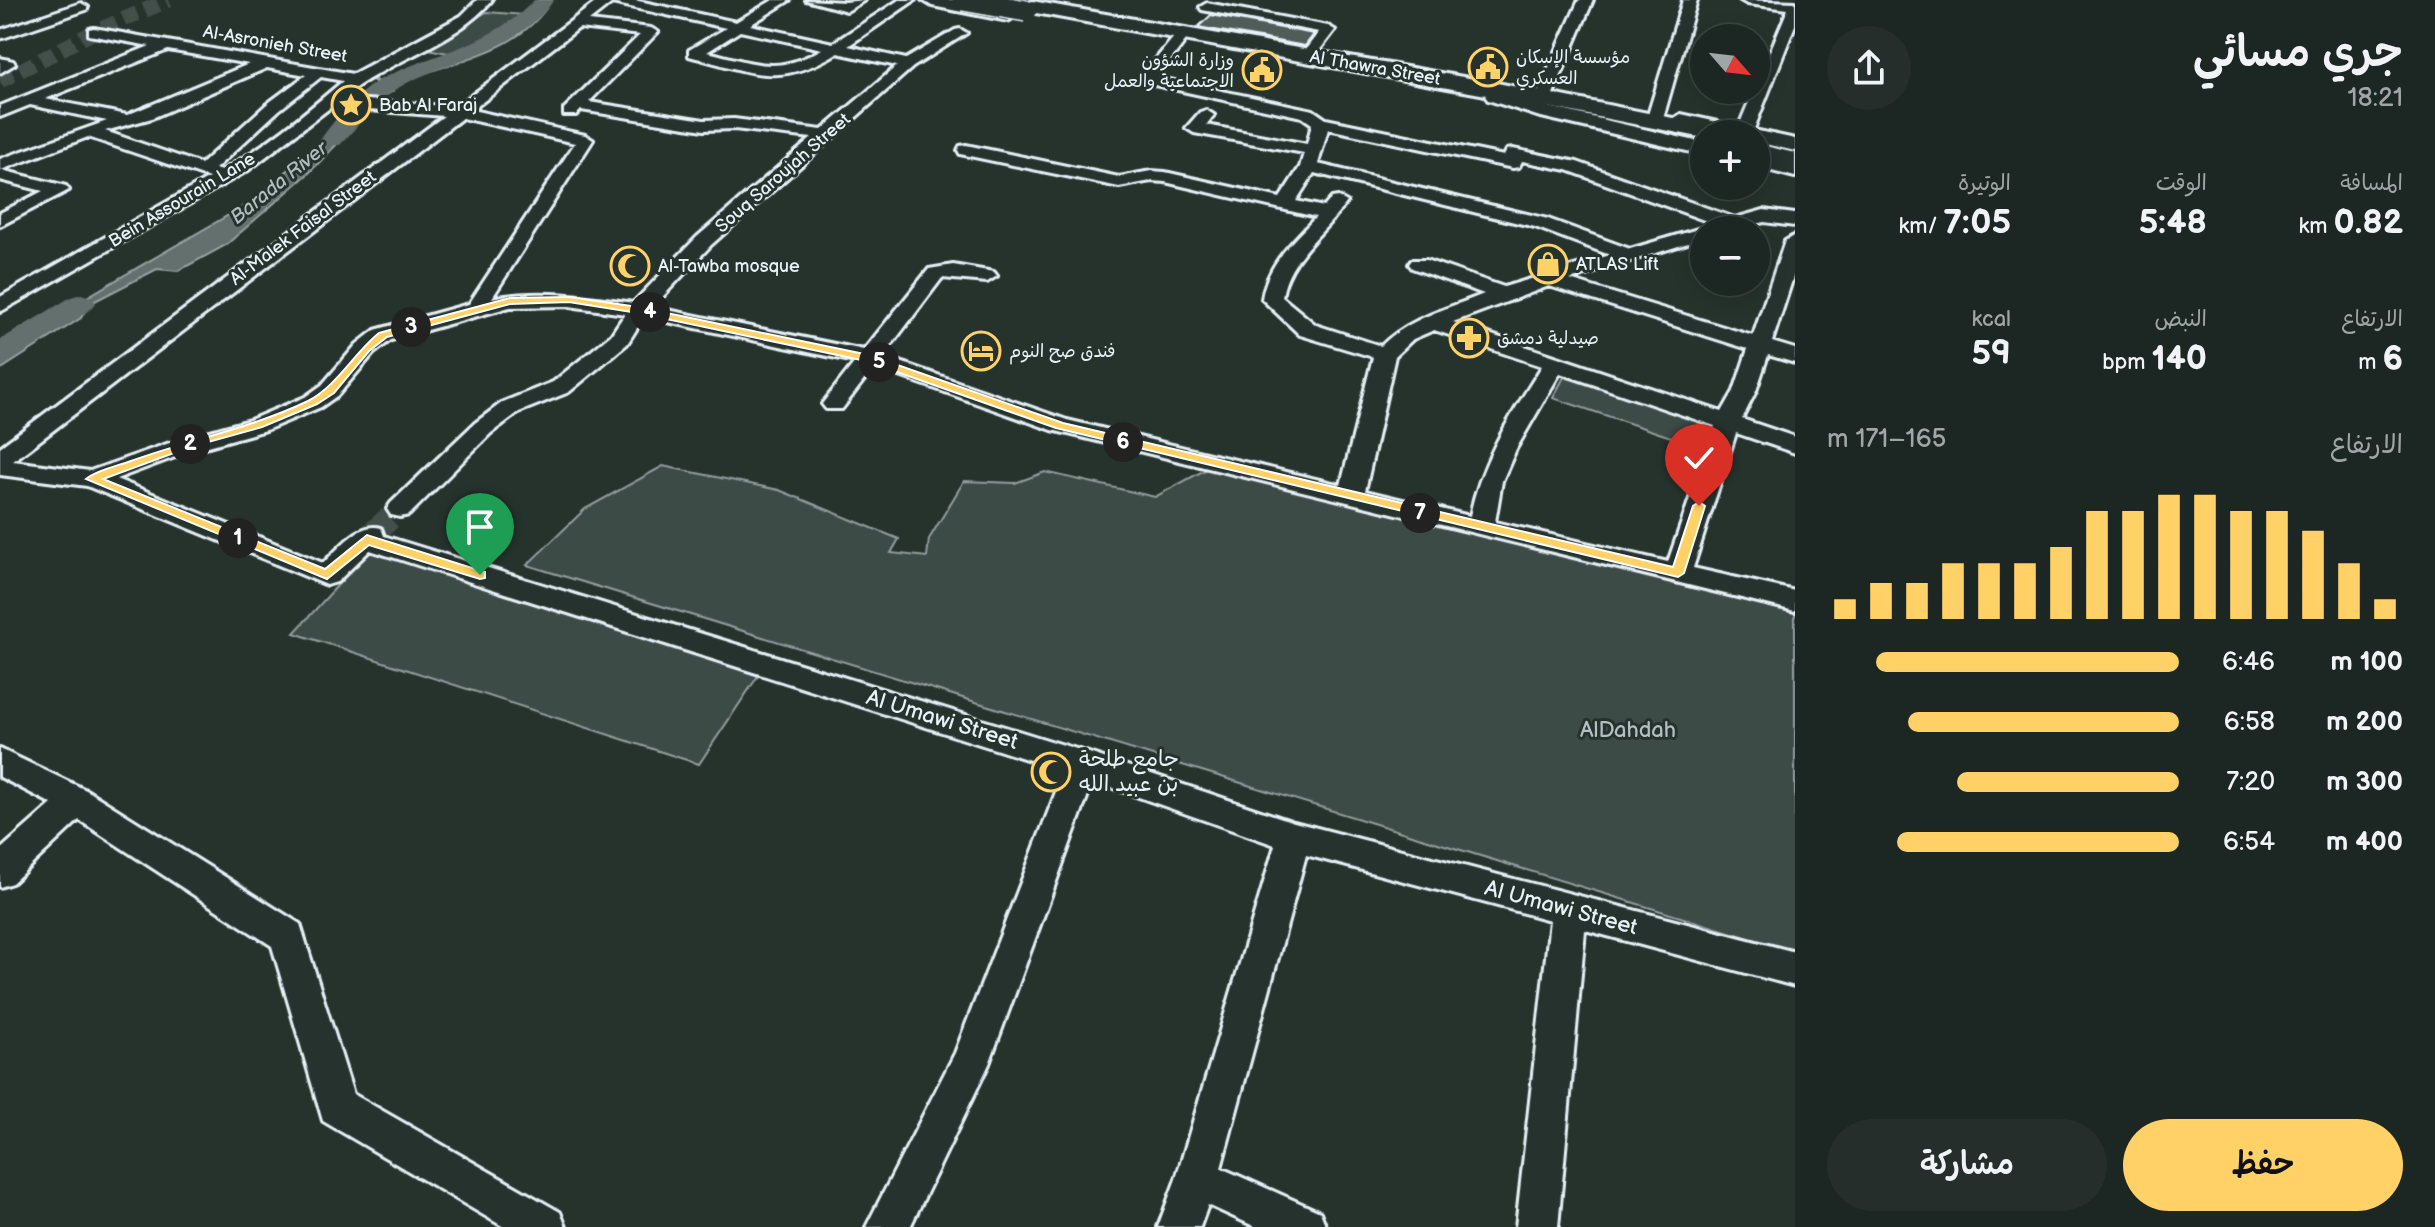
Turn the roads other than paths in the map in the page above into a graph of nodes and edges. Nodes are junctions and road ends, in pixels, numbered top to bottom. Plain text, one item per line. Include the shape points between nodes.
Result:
1 (63, 0) edge
2 (485, 0) edge
3 (608, 0) edge
4 (616, 0) edge
5 (783, 0) edge
6 (813, 0) edge
7 (858, 0) edge
8 (908, 0) edge
9 (932, 0) edge
10 (991, 0) edge
11 (1586, 0) edge
12 (1690, 0) edge
13 (1747, 0) edge
14 (966, 2) edge
15 (1209, 3) edge
16 (1029, 5) edge
17 (1795, 7) edge
18 (579, 24) junction
19 (736, 25) junction
20 (94, 32) dead end
21 (960, 33) dead end
22 (0, 35) edge
23 (1178, 37) junction
24 (167, 45) junction
25 (838, 46) junction
26 (1307, 57) junction
27 (265, 63) junction
28 (908, 64) junction
29 (319, 72) junction
30 (513, 73) junction
31 (355, 79) junction
32 (1496, 93) junction
33 (1545, 94) junction
34 (28, 100) junction
35 (325, 102) junction
36 (578, 105) junction
37 (424, 109) junction
38 (0, 112) edge
39 (458, 112) junction
40 (1206, 115) dead end
41 (1656, 115) junction
42 (128, 120) junction
43 (1751, 120) edge
44 (1690, 122) edge
45 (1321, 123) junction
46 (1690, 129) edge
47 (88, 131) junction
48 (551, 131) junction
49 (826, 135) junction
50 (1690, 136) edge
51 (1770, 139) edge
52 (1795, 145) edge
53 (1690, 146) edge
54 (1770, 146) edge
55 (966, 150) dead end
56 (1795, 151) edge
57 (1770, 154) edge
58 (1311, 159) junction
59 (1795, 160) edge
60 (0, 165) edge
61 (1770, 165) edge
62 (203, 171) junction
63 (1795, 171) edge
64 (0, 175) edge
65 (223, 178) junction
66 (1354, 178) junction
67 (1285, 204) junction
68 (1329, 214) junction
69 (1711, 216) edge
70 (1770, 216) edge
71 (0, 220) edge
72 (1795, 220) edge
73 (1690, 236) edge
74 (1795, 241) edge
75 (1619, 257) junction
76 (1419, 264) dead end
77 (987, 276) dead end
78 (1546, 279) junction
79 (1503, 294) junction
80 (0, 306) edge
81 (476, 308) junction
82 (638, 310) junction
83 (1430, 321) junction
84 (1760, 345) junction
85 (1385, 354) junction
86 (1795, 356) edge
87 (869, 358) junction
88 (1554, 364) junction
89 (834, 404) dead end
90 (1728, 423) junction
91 (1795, 445) edge
92 (0, 459) edge
93 (0, 467) edge
94 (92, 479) junction
95 (1351, 496) junction
96 (400, 509) tunnel mouth
97 (1481, 528) junction
98 (1678, 573) junction
99 (1795, 601) edge
100 (0, 762) edge
101 (1083, 764) junction
102 (77, 801) junction
103 (1294, 837) junction
104 (0, 872) edge
105 (1569, 910) junction
106 (1795, 969) edge
107 (1197, 1179) junction
108 (545, 1227) edge
109 (887, 1227) edge
110 (1179, 1227) edge
111 (1305, 1227) edge
112 (1537, 1227) edge

1 - 22 street via 85,9
2 - 31 street, Bein Assourain Lane via 466,19
3 - 18 street, Al-Malek Faisal Street
4 - 19 street
5 - 19 street
6 - 7 street via 847,7
8 - 25 street
9 - 14 highway
10 - 16 highway, bridge
11 - 33 street
12 - 41 street
13 - 17 street
14 - 16 highway
15 - 23 street
15 - 26 street via 1328,30
16 - 23 highway via 1133,35
16 - 23 highway via 1156,24
17 - 43 street
18 - 30 street, Al-Malek Faisal Street
18 - 36 street via 651,32
19 - 25 street
19 - 25 street via 694,53 781,73
20 - 24 street, Al-Asronieh Street
21 - 28 street, Souq Saroujah Street
23 - 26 highway, Al Thawra Street
23 - 32 highway, Al Thawra Street
23 - 45 street via 1151,75 1155,81 1307,113
24 - 27 street, Al-Asronieh Street
24 - 34 street
25 - 28 street
26 - 32 highway, Al Thawra Street
27 - 29 street, Al-Asronieh Street
27 - 42 street
28 - 49 street, Souq Saroujah Street
29 - 31 street, Al-Asronieh Street
29 - 62 street
30 - 37 street
30 - 39 street, Al-Malek Faisal Street
31 - 35 street, Bein Assourain Lane
32 - 33 main road
32 - 46 highway, Al Thawra Street
32 - 50 highway, Al Thawra Street
32 - 53 main road via 1544,112
33 - 41 main road
34 - 38 street
34 - 42 street
35 - 37 street
35 - 65 street, Bein Assourain Lane via 301,125
36 - 48 street
36 - 49 street via 704,125
37 - 39 street
39 - 48 street
39 - 92 street, Al-Malek Faisal Street
40 - 58 street via 1194,128
41 - 44 main road
42 - 47 street
45 - 58 street
45 - 69 street via 1513,163 1513,154 1571,166
47 - 60 street
47 - 62 street
48 - 81 street via 585,140
49 - 82 street, Souq Saroujah Street via 704,241
51 - 52 main road
54 - 56 highway
55 - 67 street via 1114,181 1165,177
57 - 59 highway
58 - 66 street
58 - 67 street
61 - 63 main road
62 - 65 street
64 - 71 street via 60,190
65 - 80 street, Bein Assourain Lane
66 - 68 street
66 - 75 street via 1541,223
67 - 68 street
68 - 85 street via 1281,269 1272,299 1308,330
70 - 72 street
73 - 75 street
74 - 84 street
75 - 78 street
76 - 79 street
77 - 87 street via 936,273
78 - 79 street
78 - 84 street
79 - 83 street
81 - 82 street via 510,301 569,300
81 - 94 street via 383,335 313,402
82 - 87 street
82 - 96 street, Souq Saroujah Street via 619,339 561,387 511,407
83 - 85 street via 1405,334
83 - 88 street
84 - 86 street
84 - 90 street
85 - 95 street
87 - 89 street
87 - 95 street via 1060,425
88 - 90 street
88 - 97 street via 1490,481
90 - 91 street
90 - 98 street
93 - 94 street
94 - 101 street, Al Umawi Street via 327,575 370,537
95 - 97 street
97 - 98 street
98 - 99 street
100 - 102 street
101 - 103 street, Al Umawi Street
101 - 109 street via 970,1064
102 - 104 street
102 - 108 street via 287,936 337,1107
103 - 105 street, Al Umawi Street
103 - 107 street
105 - 106 street, Al Umawi Street
105 - 112 street
107 - 110 street
107 - 111 street

